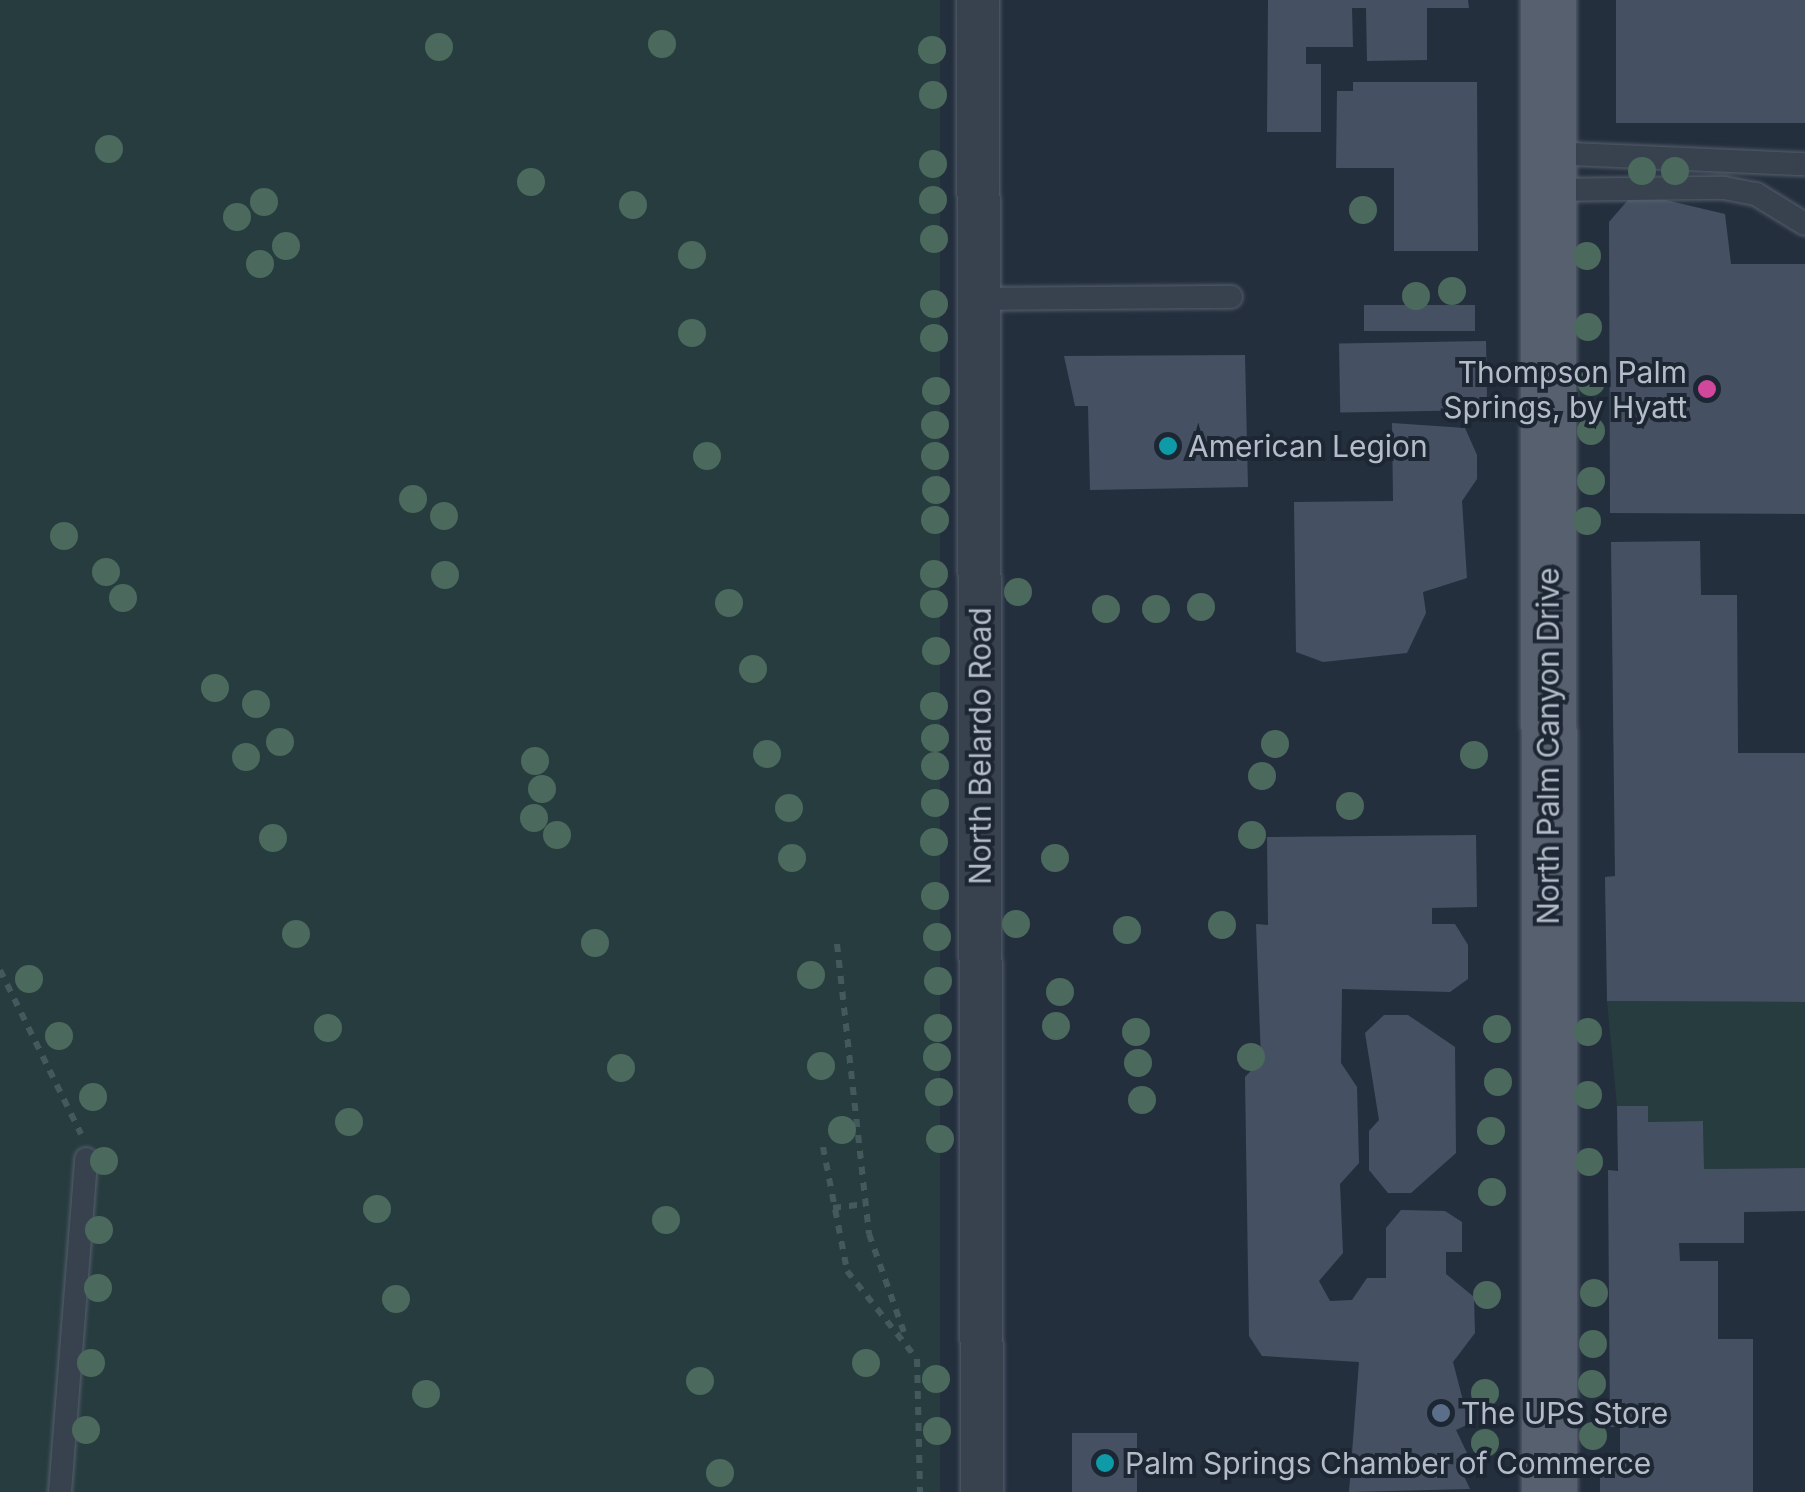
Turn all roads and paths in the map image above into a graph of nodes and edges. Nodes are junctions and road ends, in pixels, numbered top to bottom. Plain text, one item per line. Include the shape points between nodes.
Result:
1 (978, 0) edge
2 (1548, 0) edge
3 (1797, 165) edge
4 (1548, 172) junction
5 (1785, 209) junction
6 (1805, 224) edge
7 (1231, 297) dead end
8 (979, 299) junction
9 (837, 944) dead end
10 (0, 970) edge
11 (823, 1146) dead end
12 (86, 1159) joint
13 (865, 1204) junction
14 (833, 1208) junction
15 (905, 1335) junction
16 (60, 1492) edge
17 (920, 1492) edge
18 (982, 1492) edge
19 (1549, 1492) edge

1 - 8 street, North Belardo Road
2 - 4 main road, North Palm Canyon Drive
3 - 4 lane
3 - 5 lane
4 - 5 lane via 1724,188
4 - 19 main road, North Palm Canyon Drive
5 - 6 lane
7 - 8 lane
8 - 18 street, North Belardo Road
9 - 13 path
10 - 12 path via 56,1070
11 - 14 path
12 - 16 lane
13 - 14 path
13 - 15 path
14 - 15 path via 853,1283
15 - 17 path via 918,1359

